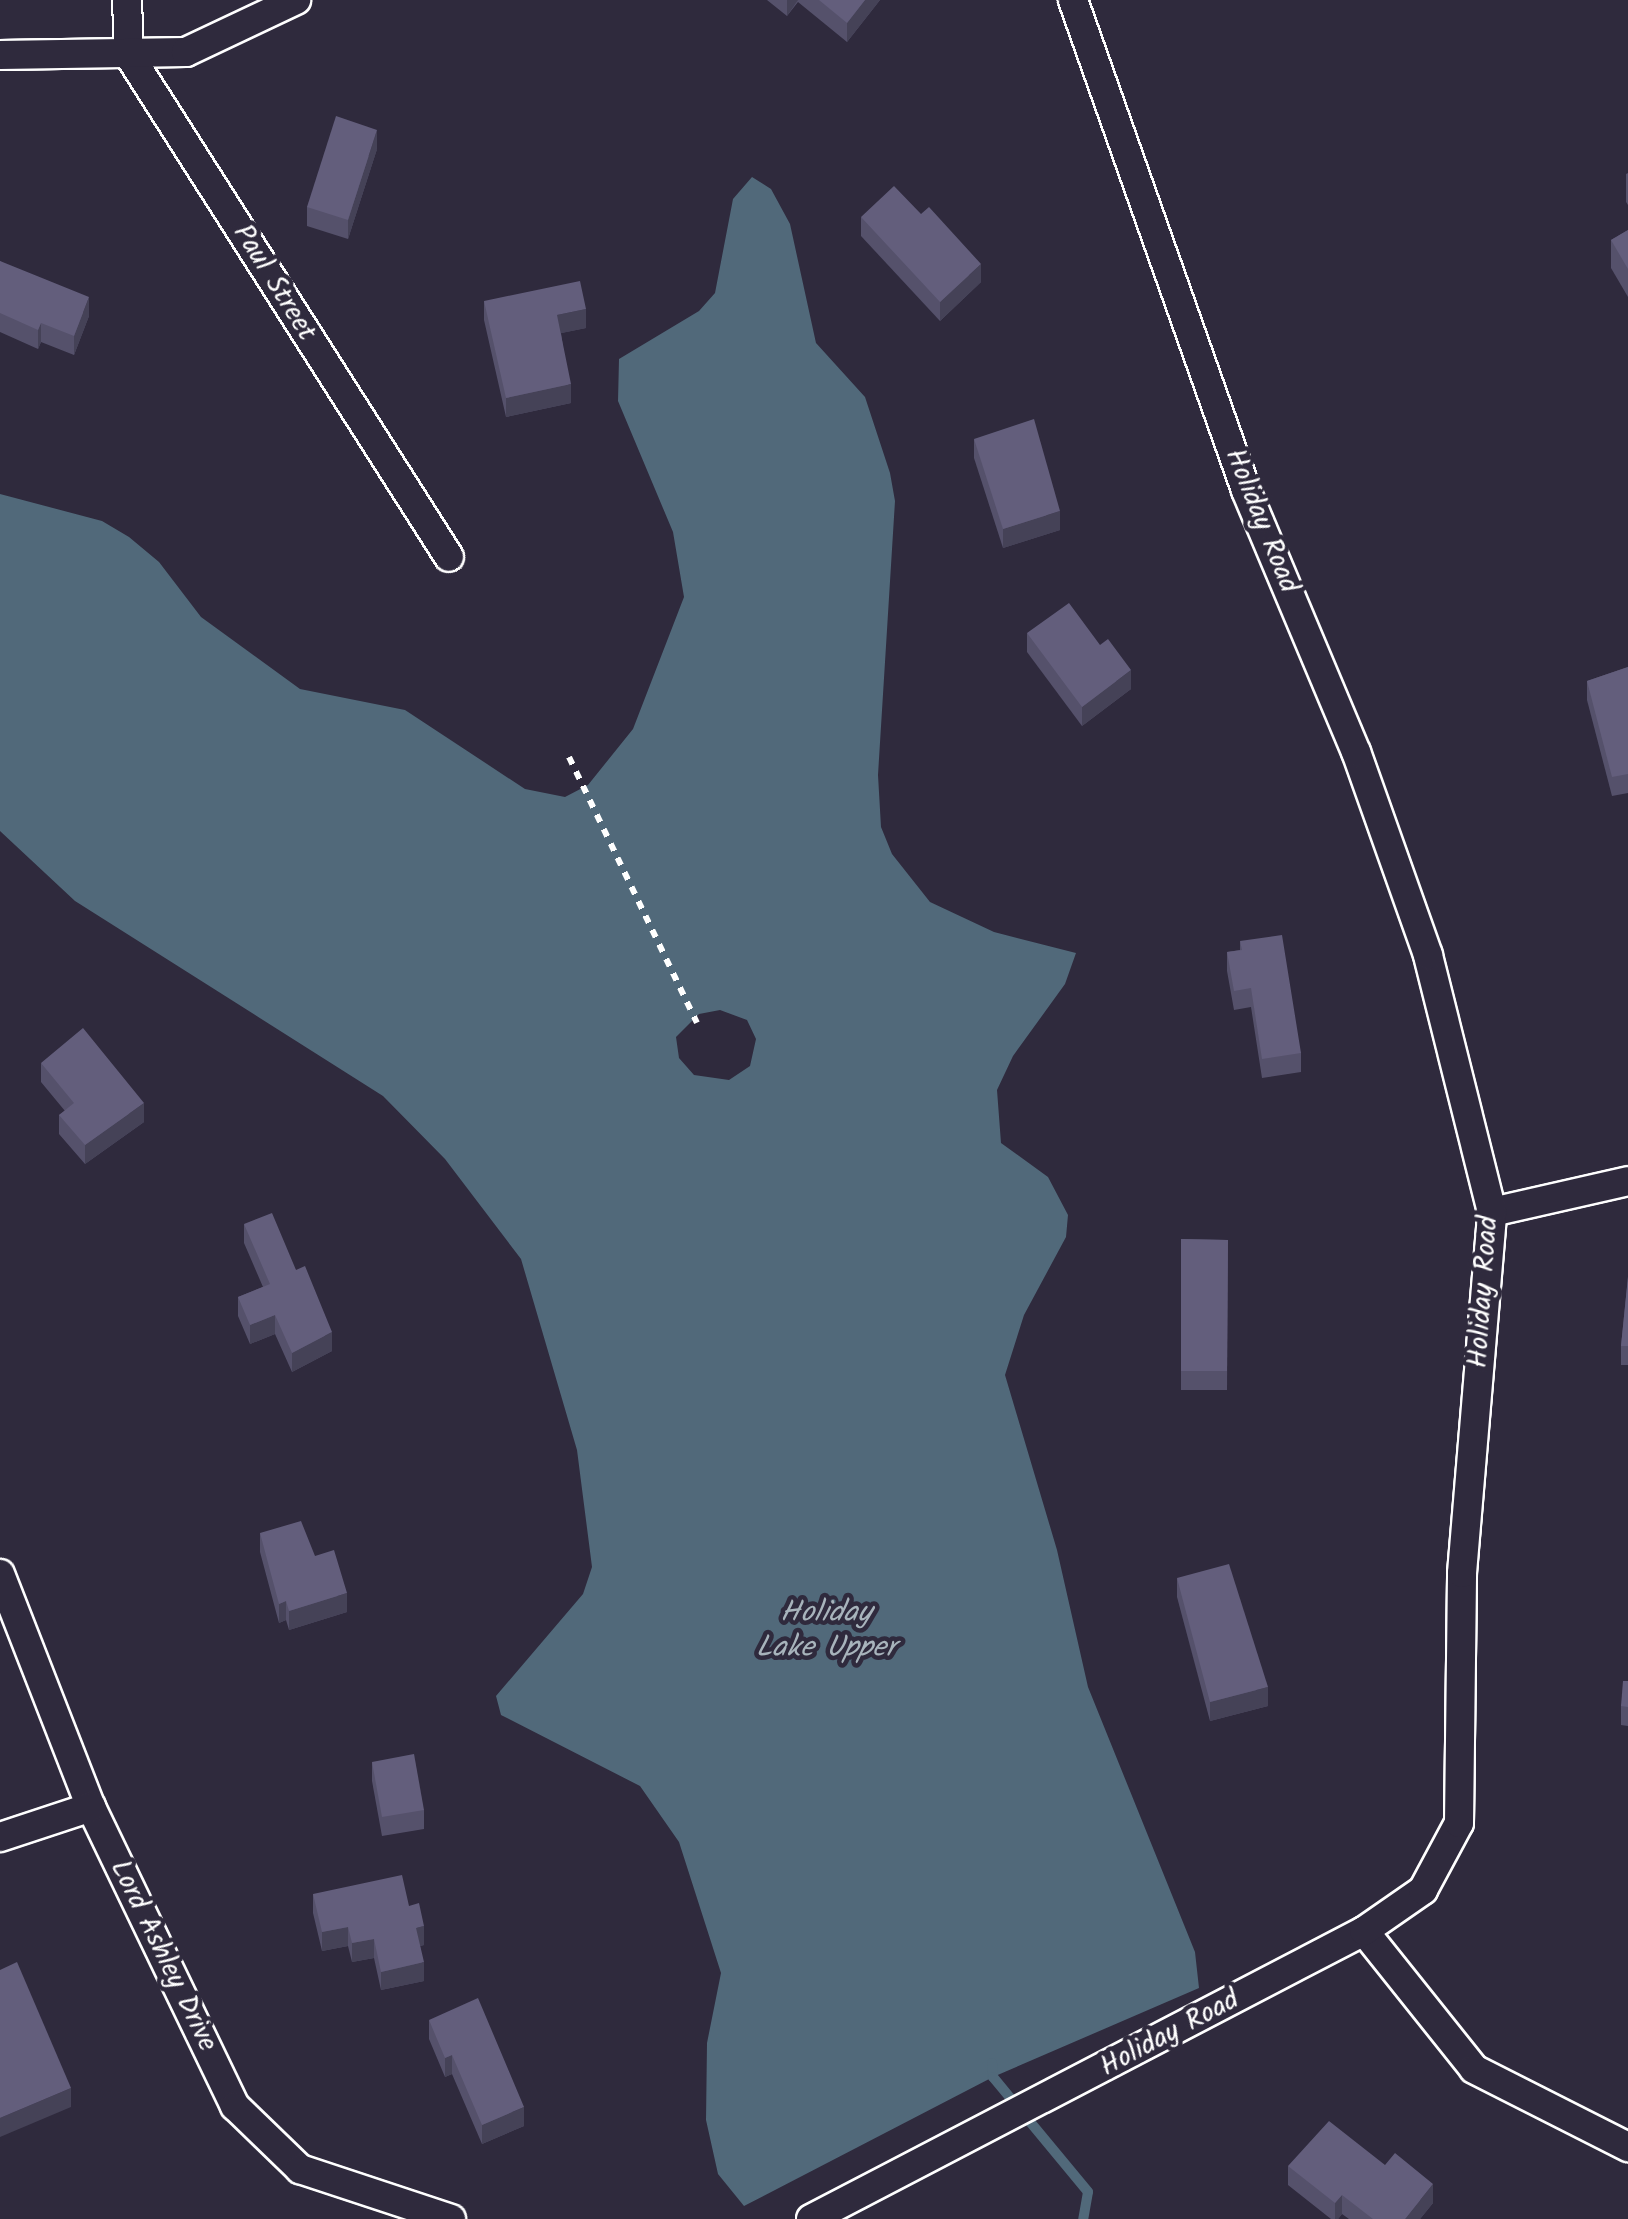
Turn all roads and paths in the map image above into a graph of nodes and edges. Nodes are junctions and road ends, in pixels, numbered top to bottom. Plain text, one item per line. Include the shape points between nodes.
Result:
1 (127, 0) edge
2 (296, 0) edge
3 (1073, 0) edge
4 (0, 54) edge
5 (129, 55) junction
6 (449, 557) dead end
7 (569, 757) dead end
8 (697, 1023) dead end
9 (1628, 1181) edge
10 (1492, 1212) junction
11 (0, 1574) edge
12 (91, 1807) junction
13 (0, 1836) edge
14 (1364, 1930) junction
15 (1628, 2147) edge
16 (451, 2219) edge
17 (811, 2219) edge

1 - 5 street
2 - 5 street via 186,52
3 - 10 street, Holiday Road via 1246,490 1356,752 1428,956
4 - 5 street
5 - 6 street, Paul Street
7 - 8 path
9 - 10 street
10 - 14 street, Holiday Road via 1462,1573 1459,1823 1423,1890
11 - 12 street, Lord Ashley Drive
12 - 13 street
12 - 16 street, Lord Ashley Drive via 235,2106 300,2169
14 - 15 street via 1474,2069
14 - 17 street, Holiday Road

